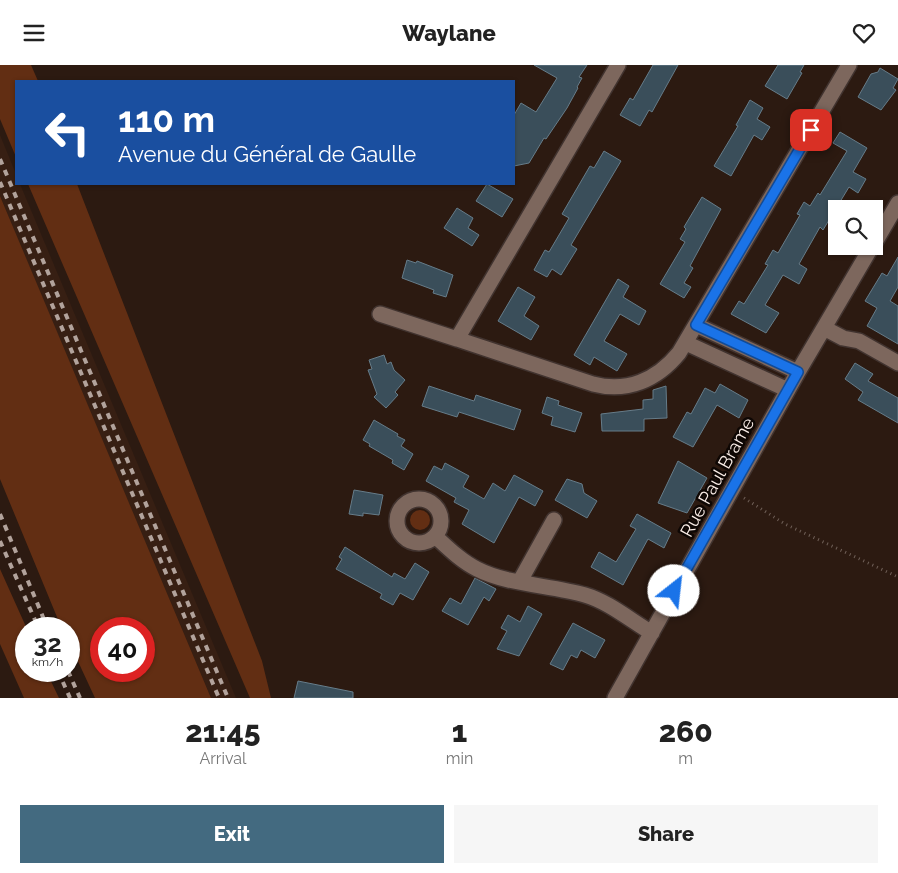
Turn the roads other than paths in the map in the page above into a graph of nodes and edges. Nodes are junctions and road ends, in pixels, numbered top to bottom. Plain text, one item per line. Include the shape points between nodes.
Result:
1 (618, 65) edge
2 (849, 65) edge
3 (898, 203) edge
4 (883, 228) edge
5 (867, 255) edge
6 (380, 314) dead end
7 (696, 325) junction
8 (824, 328) junction
9 (457, 339) junction
10 (686, 343) junction
11 (898, 363) edge
12 (798, 372) junction
13 (788, 390) junction
14 (554, 520) dead end
15 (435, 536) dead end
16 (520, 581) junction
17 (652, 633) junction
18 (615, 698) edge

1 - 9 street
2 - 7 street
3 - 4 street, Rue Paul Brame
5 - 8 street, Rue Paul Brame
6 - 9 street
7 - 10 street
7 - 12 street
8 - 11 street via 843,338 859,341
8 - 12 street, Rue Paul Brame
9 - 10 street via 612,388 655,376
10 - 13 street
12 - 13 street, Rue Paul Brame
13 - 17 street, Rue Paul Brame
14 - 16 street
15 - 16 street via 478,569
16 - 17 street via 594,598
17 - 18 street, Rue Paul Brame

